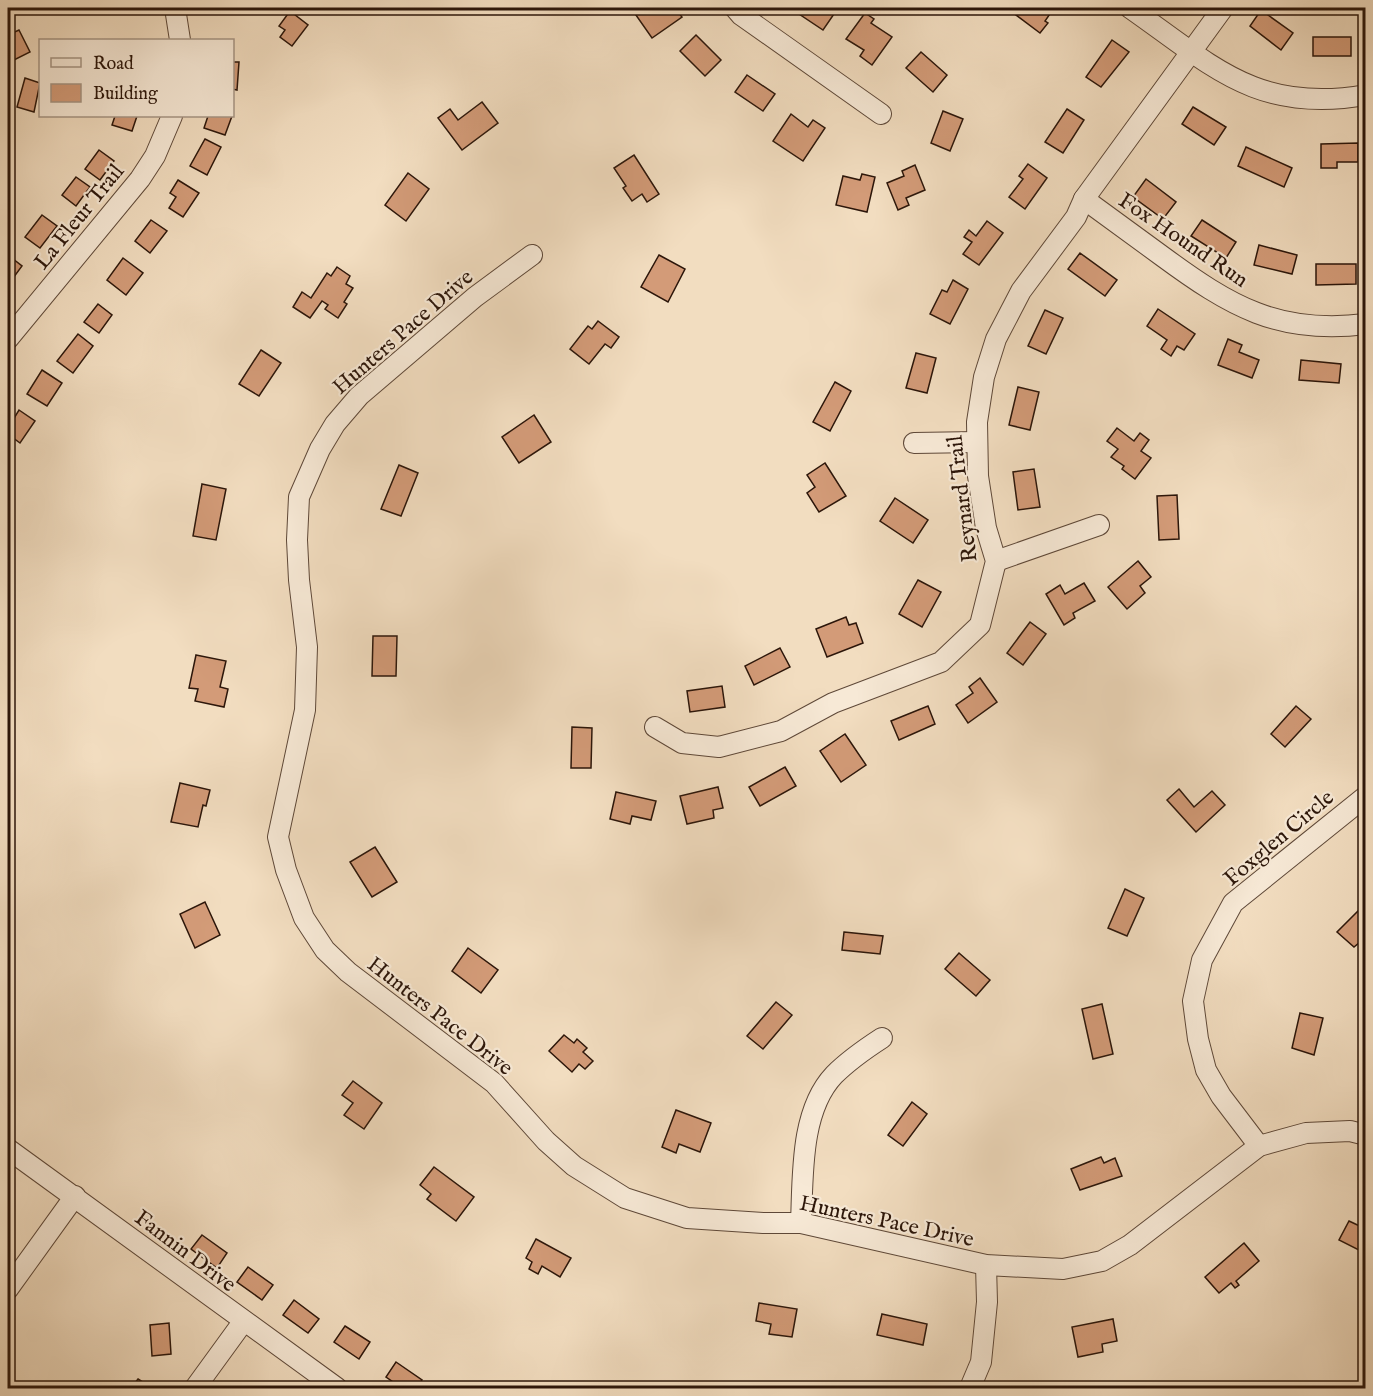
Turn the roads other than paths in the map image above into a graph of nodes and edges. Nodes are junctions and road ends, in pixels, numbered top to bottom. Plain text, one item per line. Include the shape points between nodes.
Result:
1 (175, 8) edge
2 (735, 8) edge
3 (1130, 8) edge
4 (1223, 8) edge
5 (180, 39) edge
6 (1191, 51) junction
7 (1365, 95) edge
8 (881, 114) dead end
9 (172, 117) edge
10 (1084, 199) junction
11 (532, 255) dead end
12 (1365, 324) edge
13 (8, 339) edge
14 (976, 442) junction
15 (914, 443) dead end
16 (1099, 525) dead end
17 (996, 561) junction
18 (655, 727) dead end
19 (1365, 796) edge
20 (882, 1038) dead end
21 (1365, 1135) edge
22 (1259, 1146) junction
23 (8, 1149) edge
24 (75, 1196) junction
25 (801, 1223) junction
26 (986, 1265) junction
27 (8, 1289) edge
28 (243, 1322) junction
29 (195, 1389) edge
30 (337, 1389) edge
31 (970, 1389) edge

1 - 5 street
2 - 8 street
3 - 6 street
4 - 6 street, Reynard Trail
6 - 7 street via 1217,70 1264,92 1309,100
6 - 10 street, Reynard Trail
9 - 13 street, La Fleur Trail via 140,179
10 - 12 street, Fox Hound Run via 1234,304 1291,322 1330,327
10 - 14 street, Reynard Trail via 1076,217 1021,291 996,339 984,377
11 - 25 street, Hunters Pace Drive via 475,297 359,396 320,449 299,497 298,570 307,647 304,710 278,837 286,870 304,918 325,950 348,972 495,1083 546,1141 574,1166 625,1198 687,1218
14 - 15 street
14 - 17 street, Reynard Trail via 986,528
16 - 17 street
17 - 18 street, Reynard Trail via 980,625 941,662 833,703 781,731 719,747 682,743
19 - 22 street, Foxglen Circle via 1233,903 1202,960 1193,1000 1206,1070
20 - 25 street via 854,1057 821,1092 812,1113 805,1156
21 - 22 street, Hunters Pace Drive via 1350,1131 1306,1133
22 - 26 street, Hunters Pace Drive via 1130,1245 1102,1261 1063,1269
23 - 24 street, Fannin Drive
24 - 27 street
24 - 28 street, Fannin Drive
25 - 26 street, Hunters Pace Drive
26 - 31 street via 981,1362
28 - 29 street
28 - 30 street, Fannin Drive

